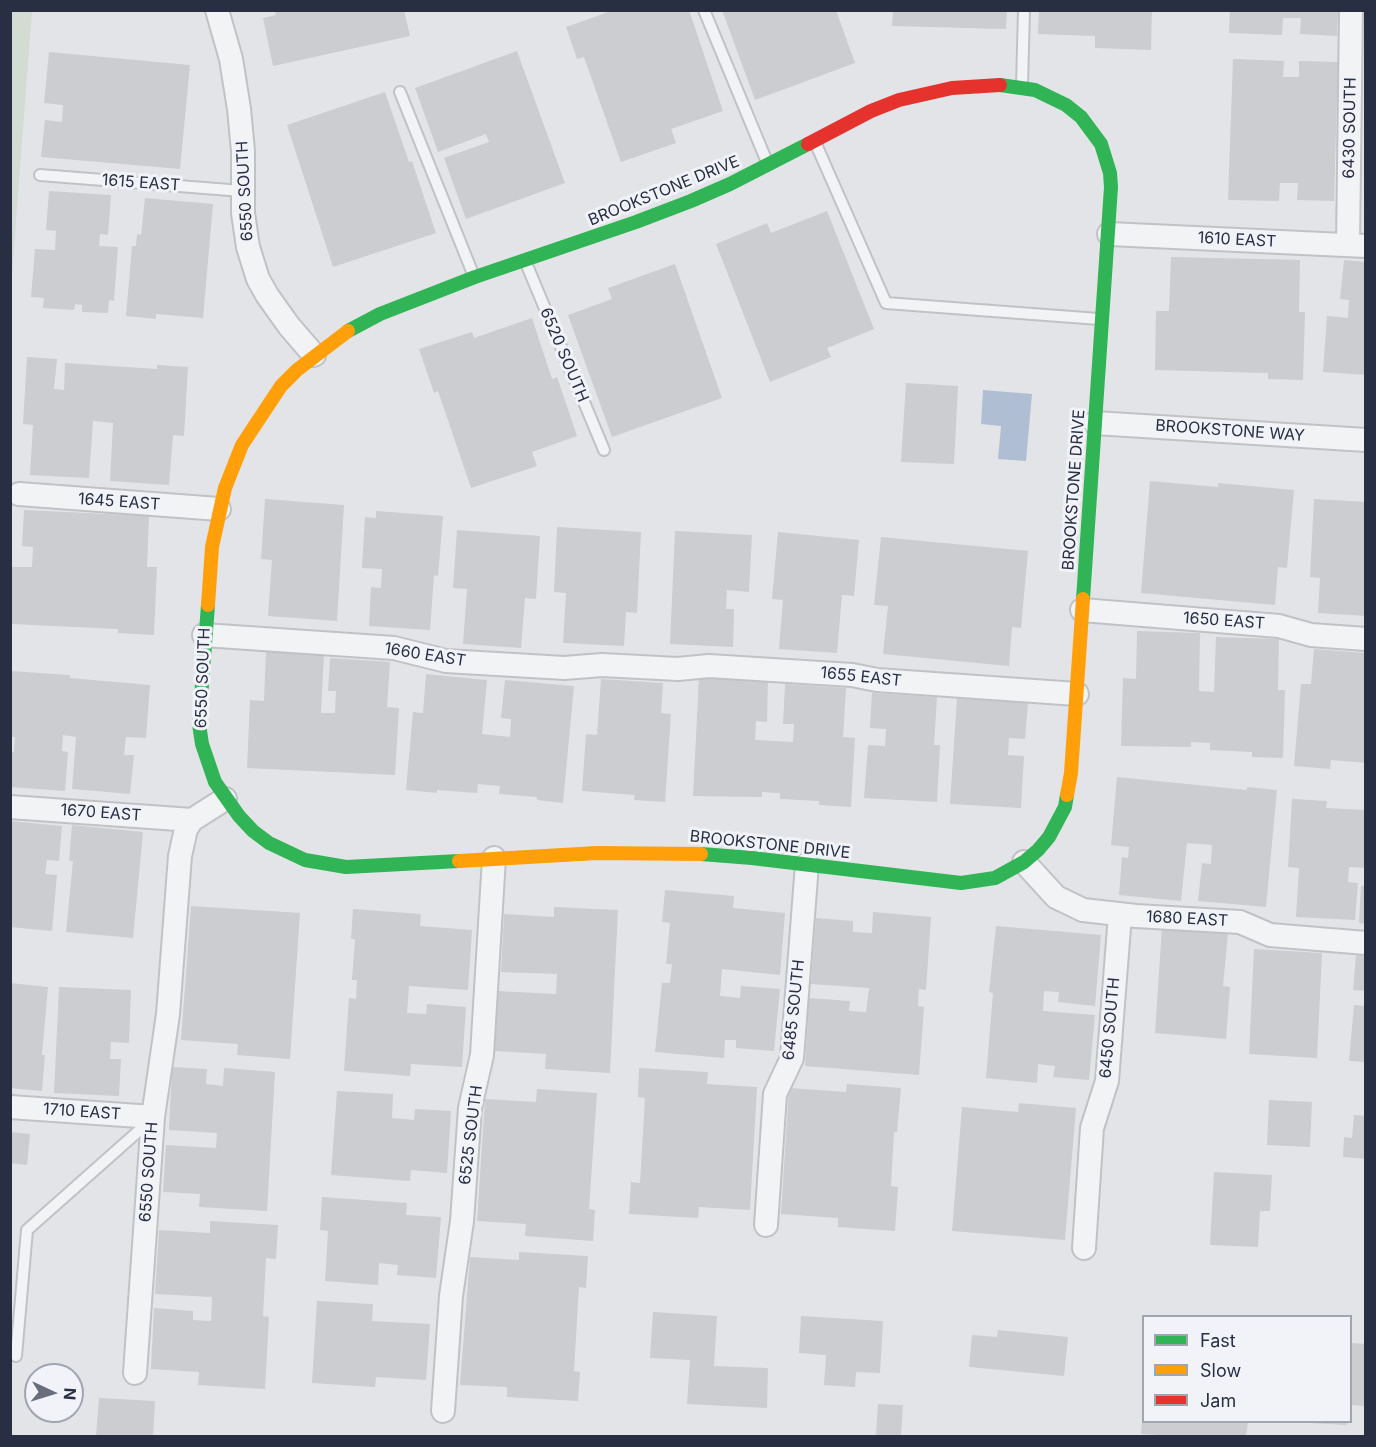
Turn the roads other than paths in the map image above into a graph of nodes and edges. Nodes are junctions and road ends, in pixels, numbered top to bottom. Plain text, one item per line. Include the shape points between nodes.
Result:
1 (218, 10) edge
2 (705, 10) edge
3 (1024, 10) edge
4 (1351, 10) edge
5 (1022, 88) junction
6 (400, 92) dead end
7 (814, 140) junction
8 (768, 165) junction
9 (40, 175) dead end
10 (242, 191) junction
11 (1109, 234) junction
12 (1357, 246) edge
13 (524, 260) junction
14 (475, 277) junction
15 (1103, 319) junction
16 (314, 355) junction
17 (1095, 423) junction
18 (1365, 440) edge
19 (604, 450) dead end
20 (19, 494) dead end
21 (219, 509) junction
22 (1082, 610) junction
23 (204, 635) junction
24 (1365, 639) edge
25 (646, 667) joint
26 (1077, 694) junction
27 (225, 799) junction
28 (10, 807) edge
29 (192, 820) junction
30 (494, 858) junction
31 (1024, 862) junction
32 (807, 864) junction
33 (1120, 915) junction
34 (1365, 943) edge
35 (10, 1107) edge
36 (153, 1117) junction
37 (766, 1225) dead end
38 (1084, 1248) dead end
39 (16, 1356) dead end
40 (135, 1373) dead end
41 (442, 1411) dead end

1 - 10 street, 6550 SOUTH via 239,109
2 - 8 lane
3 - 5 lane
4 - 12 street, 6430 SOUTH
5 - 7 street, BROOKSTONE DRIVE via 1000,85 928,92 871,111
5 - 11 street, BROOKSTONE DRIVE via 1066,105 1081,117 1101,144 1111,187
6 - 14 lane
7 - 8 street, BROOKSTONE DRIVE
7 - 15 lane via 886,303
8 - 13 street, BROOKSTONE DRIVE via 691,201
9 - 10 lane, 1615 EAST
10 - 16 street, 6550 SOUTH via 248,247 258,279 277,310
11 - 12 street, 1610 EAST
11 - 15 street, BROOKSTONE DRIVE
13 - 14 street, BROOKSTONE DRIVE
13 - 19 lane, 6520 SOUTH
14 - 16 street, BROOKSTONE DRIVE via 380,314
15 - 17 street, BROOKSTONE DRIVE
16 - 21 street, 6550 SOUTH via 280,386 253,424
17 - 18 street, BROOKSTONE WAY
17 - 22 street, BROOKSTONE DRIVE
20 - 21 street, 1645 EAST
21 - 23 street, 6550 SOUTH
22 - 24 street, 1650 EAST via 1279,626 1311,635
22 - 26 street, BROOKSTONE DRIVE
23 - 25 street, 1660 EAST via 394,648 446,661 564,668
23 - 27 street, 6550 SOUTH via 199,724 207,764
25 - 26 street, 1655 EAST via 709,666
26 - 31 street, BROOKSTONE DRIVE via 1065,807 1049,837
27 - 29 street
27 - 30 street, BROOKSTONE DRIVE via 269,843 325,865 371,867
28 - 29 street, 1670 EAST
29 - 36 street, 6550 SOUTH via 180,856 168,1014
30 - 32 street, BROOKSTONE DRIVE via 648,852
30 - 41 street, 6525 SOUTH via 482,1055 470,1108
31 - 32 street, BROOKSTONE DRIVE via 995,878 961,883
31 - 33 street, 1680 EAST via 1056,897 1069,905
32 - 37 street, 6485 SOUTH via 792,1058 775,1094
33 - 34 street, 1680 EAST via 1240,922 1270,935
33 - 38 street, 6450 SOUTH via 1107,1081 1092,1128
35 - 36 street, 1710 EAST
36 - 39 lane via 27,1230
36 - 40 street, 6550 SOUTH

